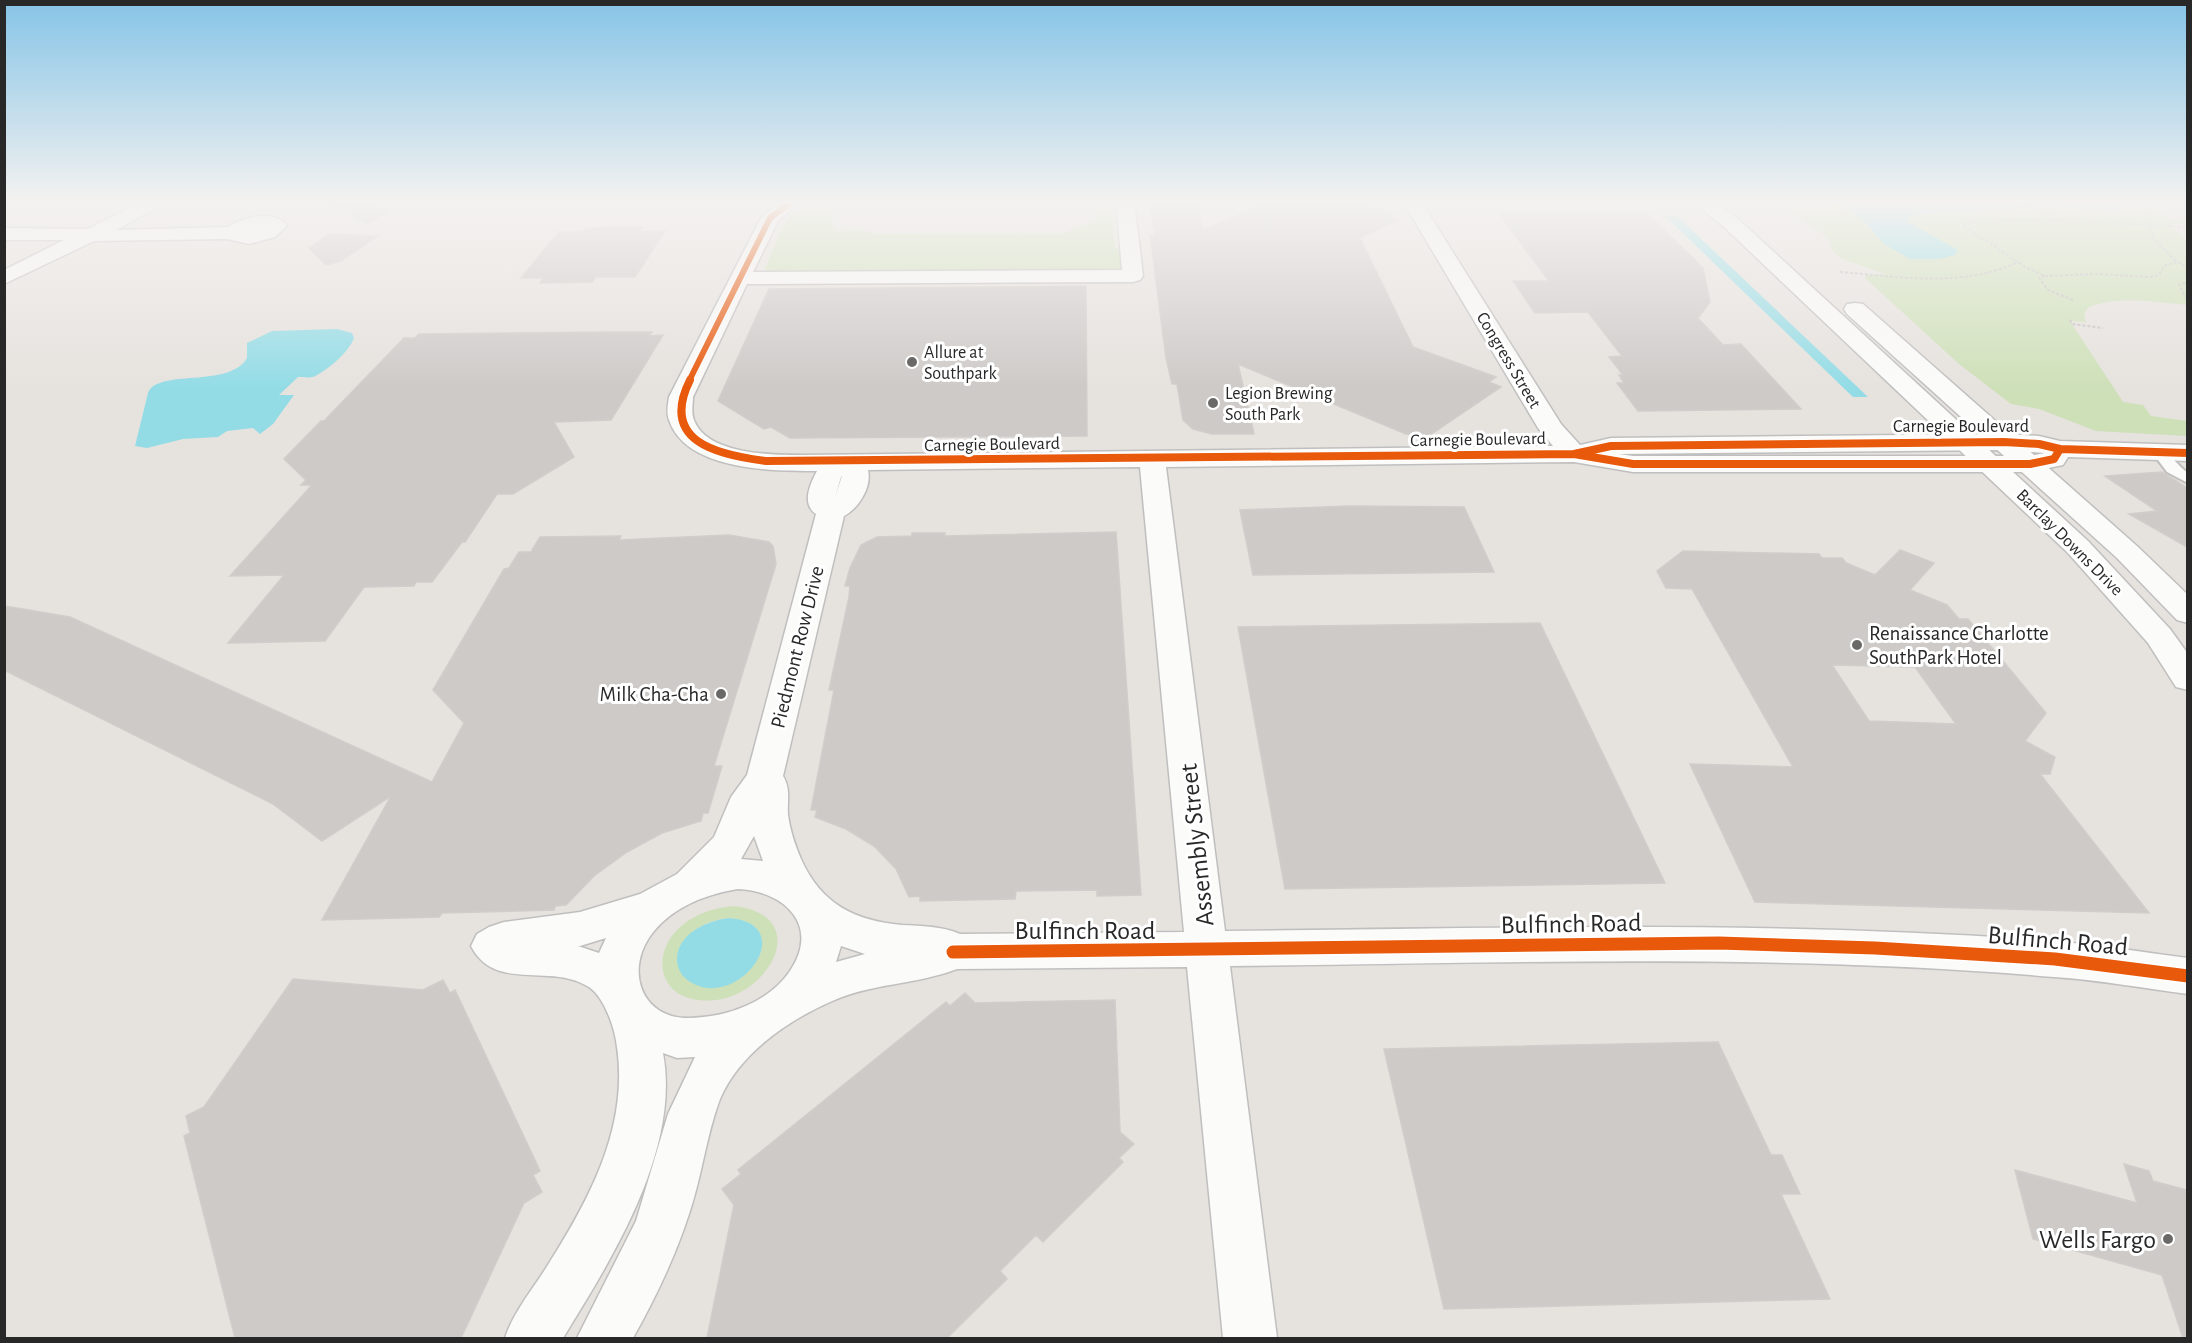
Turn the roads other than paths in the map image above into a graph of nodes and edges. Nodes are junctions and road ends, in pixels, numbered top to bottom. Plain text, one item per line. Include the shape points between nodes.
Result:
1 (35, 263) edge
2 (748, 263) edge
3 (1132, 263) edge
4 (1449, 263) edge
5 (1774, 263) edge
6 (1801, 263) edge
7 (4, 278) edge
8 (740, 278) junction
9 (1966, 442) junction
10 (2004, 442) junction
11 (2060, 449) junction
12 (2159, 452) junction
13 (2187, 453) edge
14 (1574, 454) junction
15 (1152, 459) junction
16 (845, 462) junction
17 (1990, 464) junction
18 (2030, 464) junction
19 (2187, 479) edge
20 (2187, 613) edge
21 (2187, 679) edge
22 (763, 782) junction
23 (671, 896) junction
24 (806, 900) junction
25 (1208, 951) junction
26 (953, 952) junction
27 (2187, 976) edge
28 (626, 1002) junction
29 (770, 1015) junction
30 (532, 1338) edge
31 (604, 1338) edge
32 (1250, 1338) edge

1 - 7 street
2 - 8 street, Carnegie Boulevard
3 - 8 street via 1133,276
4 - 14 street, Congress Street via 1551,428
5 - 9 street, Barclay Downs Drive
6 - 10 street, Barclay Downs Drive
8 - 16 street, Carnegie Boulevard via 681,397 681,423 698,442 733,456 778,462
9 - 10 street, Carnegie Boulevard
9 - 14 street, Carnegie Boulevard via 1611,446
9 - 17 street, Barclay Downs Drive
10 - 11 street, Carnegie Boulevard
10 - 18 street, Barclay Downs Drive
11 - 12 street, Carnegie Boulevard
11 - 18 street, Carnegie Boulevard via 2054,459
12 - 13 street, Carnegie Boulevard
12 - 19 lane via 2172,469
14 - 15 street, Carnegie Boulevard
14 - 17 street, Carnegie Boulevard via 1632,464
15 - 16 street, Carnegie Boulevard
15 - 25 street, Assembly Street
16 - 22 street, Piedmont Row Drive via 829,473 821,497 822,506 831,512
17 - 18 street, Carnegie Boulevard
17 - 21 street, Barclay Downs Drive via 2123,594 2159,636
18 - 20 street, Barclay Downs Drive
22 - 23 street, Piedmont Row Drive via 755,787 741,826 721,856 703,875
22 - 24 street, Piedmont Row Drive via 770,785 773,836 789,874
23 - 24 street, Piedmont Row Drive via 717,877 749,874 777,880
23 - 28 street, Piedmont Row Drive via 634,928 623,946 618,962
23 - 28 street via 638,913 548,935 509,938 492,946 500,955 546,957 584,965 605,975
24 - 26 street, Bulfinch Road via 823,918 852,933 940,944
24 - 29 street, Piedmont Row Drive via 820,930 818,957 805,983
25 - 26 street, Bulfinch Road
25 - 27 street, Bulfinch Road via 1737,943 2055,959
25 - 32 street, Assembly Street
26 - 29 street, Bulfinch Road via 938,959 877,968 838,980
28 - 29 street, Piedmont Row Drive via 654,1030 692,1039 725,1035
28 - 30 street, Piedmont Row Drive via 642,1052 643,1079 641,1109 628,1166 596,1235
29 - 31 street, Piedmont Row Drive via 719,1060 698,1093 655,1236

